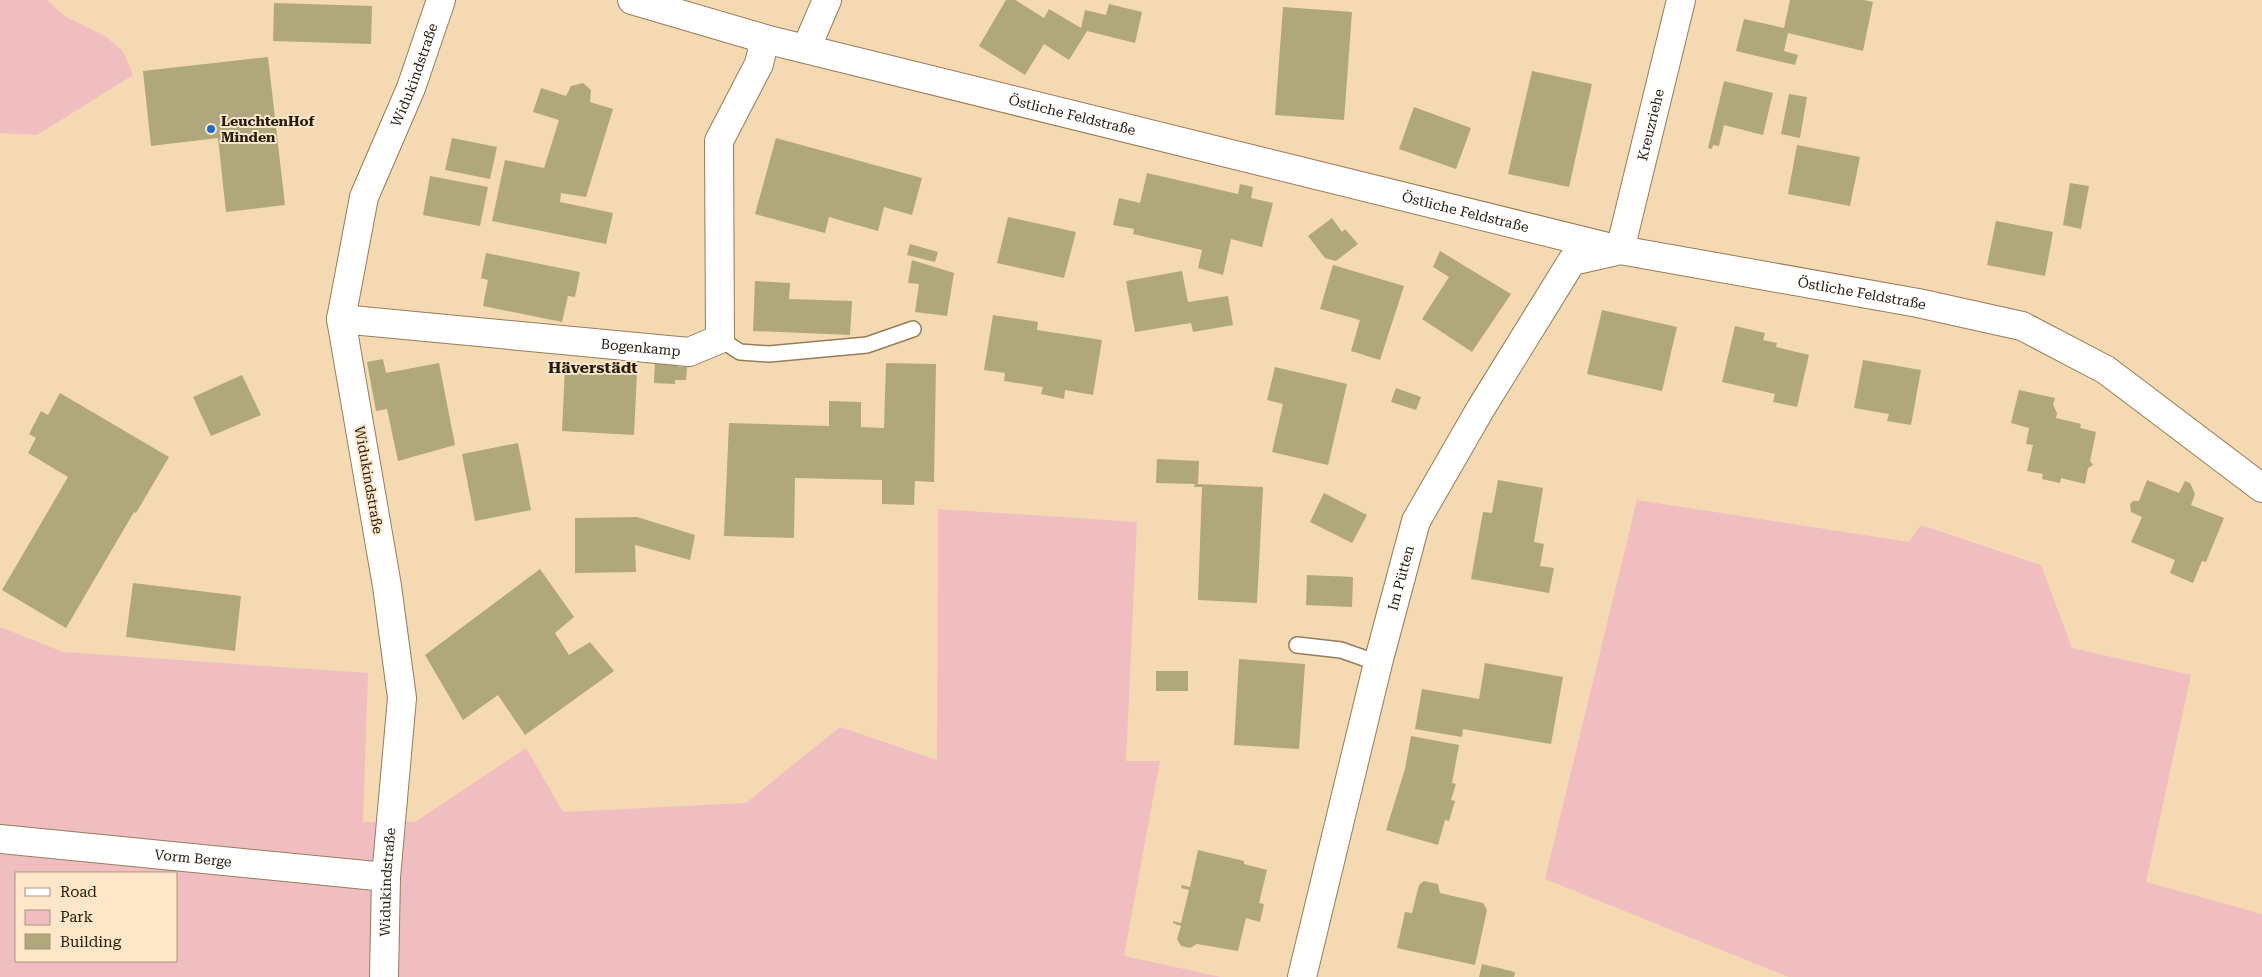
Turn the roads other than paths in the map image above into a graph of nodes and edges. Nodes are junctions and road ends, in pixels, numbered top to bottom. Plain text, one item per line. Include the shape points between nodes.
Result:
1 (441, 0) edge
2 (632, 0) edge
3 (827, 0) edge
4 (1681, 0) edge
5 (765, 39) junction
6 (806, 49) junction
7 (1620, 250) junction
8 (341, 319) junction
9 (912, 329) dead end
10 (720, 339) junction
11 (2262, 488) edge
12 (1297, 645) dead end
13 (1378, 663) junction
14 (0, 839) edge
15 (386, 877) junction
16 (384, 977) edge
17 (1302, 977) edge

1 - 8 street, Widukindstraße via 411,88 364,197
2 - 5 street, Östliche Feldstraße
3 - 6 street
4 - 7 street, Kreuzriehe
5 - 6 street, Östliche Feldstraße
5 - 10 street via 759,64 719,140
6 - 7 street, Östliche Feldstraße
7 - 11 street, Östliche Feldstraße via 1918,303 2022,326 2106,370
7 - 13 street, Im Pütten via 1572,261 1481,408 1416,521
8 - 10 street, Bogenkamp via 689,352
8 - 15 street, Widukindstraße via 388,586 402,698
9 - 10 lane via 867,345 769,354 740,352
12 - 13 lane via 1341,650
13 - 17 street, Im Pütten
14 - 15 street, Vorm Berge
15 - 16 street, Widukindstraße

